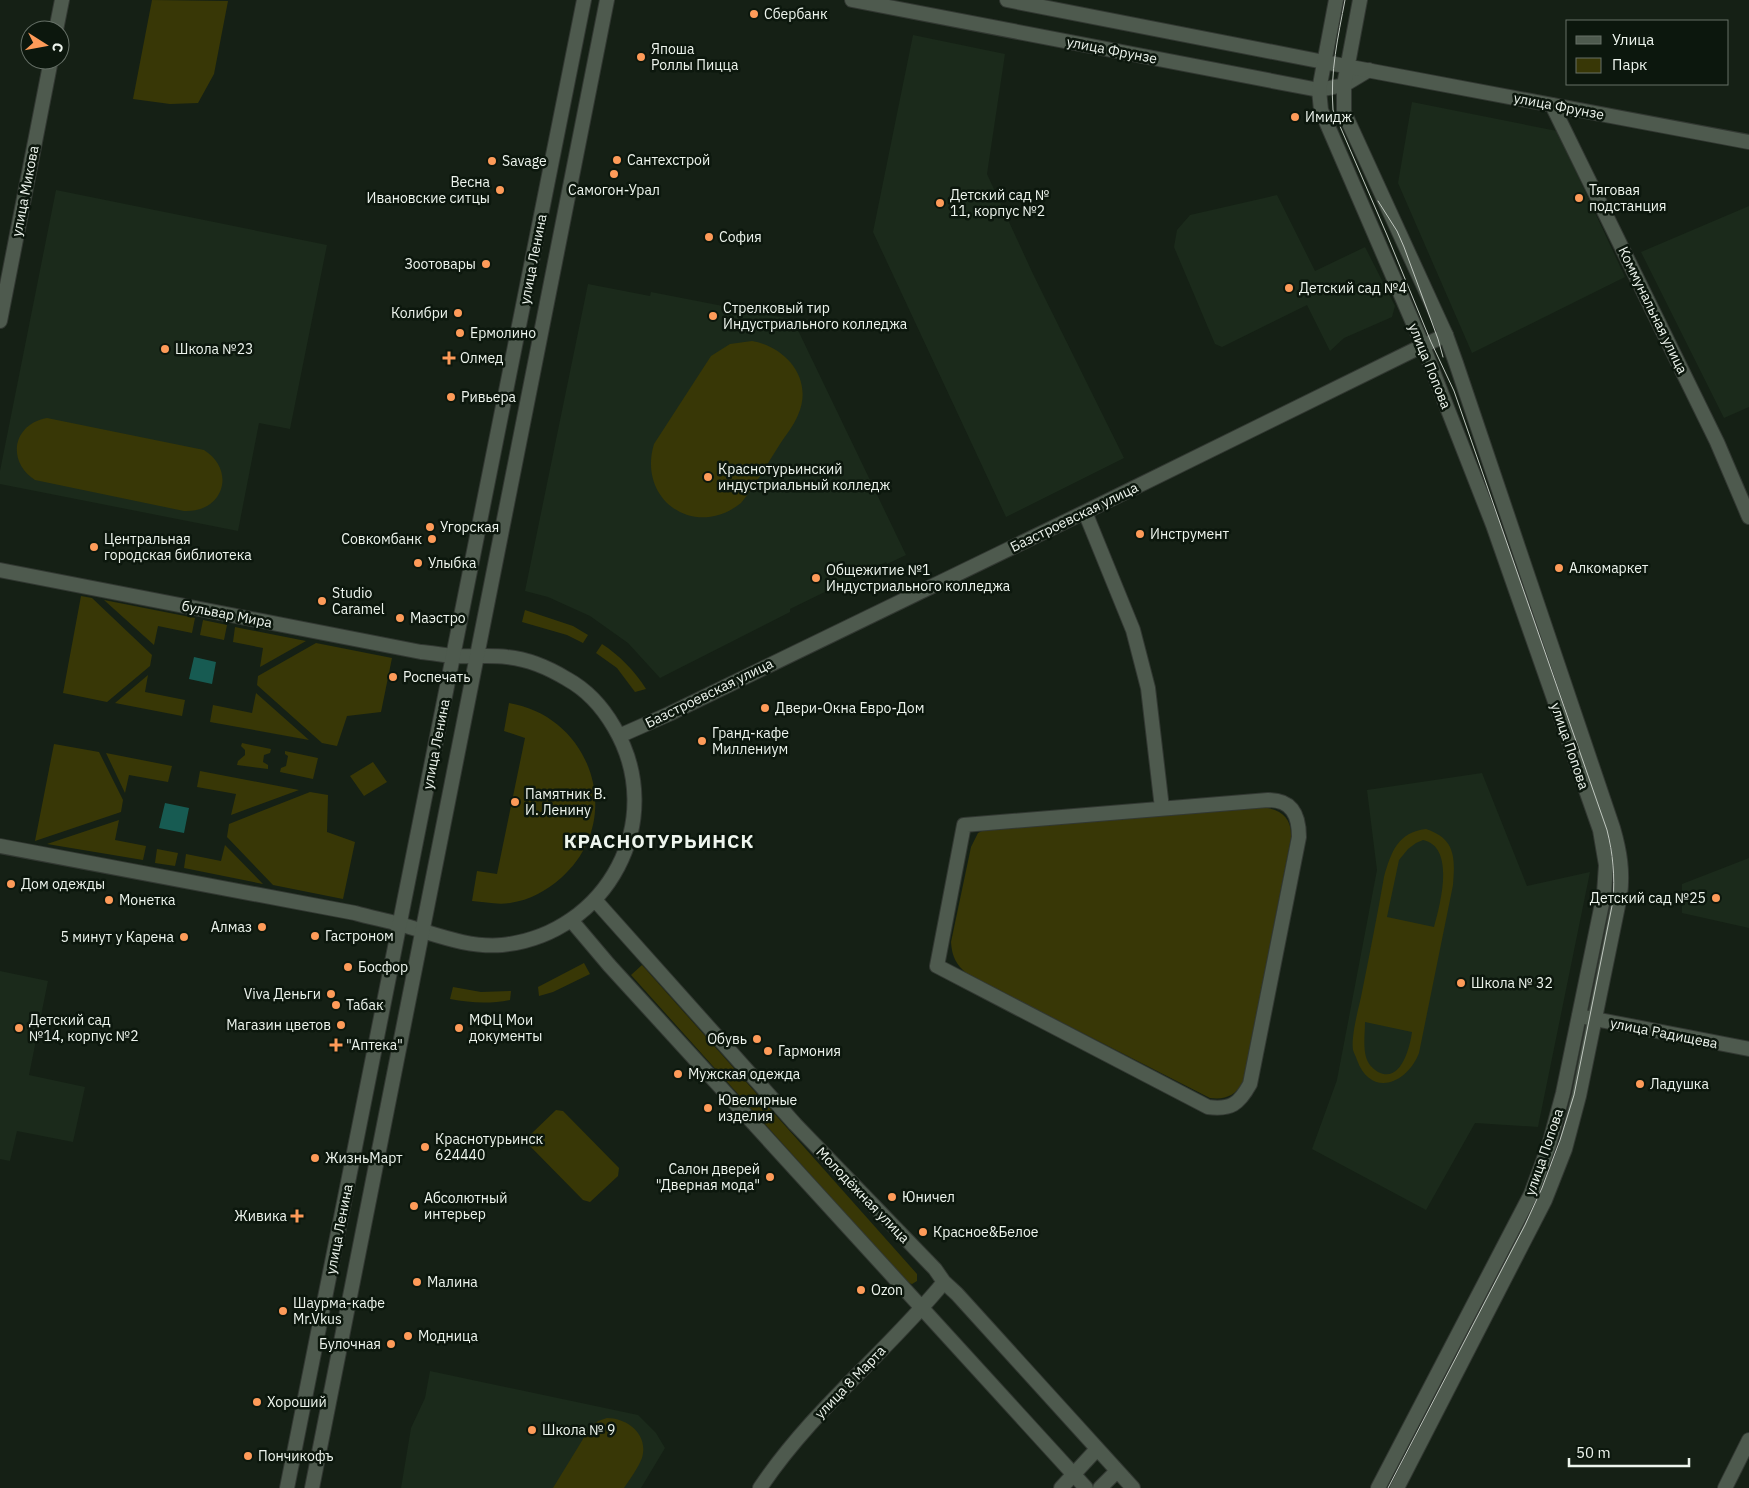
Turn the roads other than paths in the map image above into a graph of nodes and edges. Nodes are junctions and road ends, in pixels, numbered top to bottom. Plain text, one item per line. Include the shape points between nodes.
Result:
1 (62, 0) edge
2 (584, 0) edge
3 (607, 0) edge
4 (852, 0) edge
5 (1006, 0) edge
6 (1336, 0) edge
7 (1360, 0) edge
8 (58, 20) edge
9 (1324, 62) junction
10 (1347, 66) junction
11 (49, 70) edge
12 (1369, 70) junction
13 (1344, 85) junction
14 (1319, 90) junction
15 (1552, 105) junction
16 (1749, 142) edge
17 (0, 321) edge
18 (1446, 335) junction
19 (1423, 346) junction
20 (1085, 512) junction
21 (1749, 517) edge
22 (0, 570) edge
23 (462, 612) junction
24 (485, 617) junction
25 (454, 656) junction
26 (477, 656) junction
27 (619, 736) junction
28 (1162, 808) junction
29 (0, 846) edge
30 (595, 900) junction
31 (571, 920) junction
32 (400, 924) junction
33 (422, 932) junction
34 (393, 961) junction
35 (416, 966) junction
36 (1579, 1016) junction
37 (1595, 1019) junction
38 (1749, 1049) edge
39 (944, 1282) junction
40 (923, 1308) junction
41 (1749, 1440) edge
42 (1097, 1449) junction
43 (1117, 1471) junction
44 (1074, 1475) junction
45 (287, 1488) edge
46 (312, 1488) edge
47 (760, 1488) edge
48 (1061, 1488) edge
49 (1086, 1488) edge
50 (1100, 1488) edge
51 (1132, 1488) edge
52 (1378, 1488) edge
53 (1397, 1488) edge
54 (1725, 1488) edge

1 - 8 street
2 - 23 street, улица Ленина
3 - 24 street, улица Ленина
4 - 14 street, улица Фрунзе
5 - 9 street, улица Фрунзе
6 - 9 street, улица Попова
7 - 10 street, улица Попова
9 - 10 street, улица Фрунзе
9 - 14 street, улица Попова
10 - 12 street, улица Фрунзе
10 - 13 street, улица Попова
11 - 17 street, улица Микова
12 - 13 street, улица Фрунзе
12 - 15 street, улица Фрунзе
13 - 14 street, улица Фрунзе
13 - 18 street, улица Попова via 1344,112
14 - 19 street, улица Попова via 1321,110
15 - 16 street, улица Фрунзе
15 - 21 street, Коммунальная улица via 1718,442
18 - 19 street, Базстроевская улица
18 - 37 street, улица Попова via 1617,844 1622,878 1620,896
19 - 20 street, Базстроевская улица
19 - 36 street, улица Попова via 1493,525 1604,848 1604,894
20 - 27 street, Базстроевская улица
20 - 28 street via 1133,630 1148,688
22 - 25 street, бульвар Мира
23 - 24 street
23 - 25 street, улица Ленина
24 - 26 street, улица Ленина
25 - 26 street, бульвар Мира
25 - 32 street, улица Ленина
26 - 27 street, бульвар Мира via 508,657 553,670 591,698
26 - 33 street, улица Ленина
27 - 30 street, бульвар Мира via 633,781 632,828 620,864
28 - 28 street via 964,825 937,966 1208,1107 1230,1107 1238,1102 1250,1084 1299,837 1299,823 1294,812 1279,800
29 - 32 street
30 - 31 street, бульвар Мира
30 - 39 street, Молодёжная улица via 795,1124
31 - 33 street, бульвар Мира via 537,937 500,945 453,941
31 - 40 street via 608,965
32 - 33 street, бульвар Мира
32 - 34 street, улица Ленина
33 - 35 street, улица Ленина
34 - 35 street
34 - 45 street, улица Ленина
35 - 46 street, улица Ленина
36 - 37 street, улица Радищева
36 - 52 street, улица Попова via 1564,1093 1530,1194
37 - 38 street, улица Радищева
37 - 53 street, улица Попова via 1577,1105 1545,1200
39 - 40 street, улица 8 Марта
39 - 42 street, Молодёжная улица
40 - 44 street
40 - 47 street, улица 8 Марта via 819,1413
41 - 54 street
42 - 43 street, Молодёжная улица
42 - 44 street
43 - 50 street
43 - 51 street, Молодёжная улица
44 - 48 street
44 - 49 street

